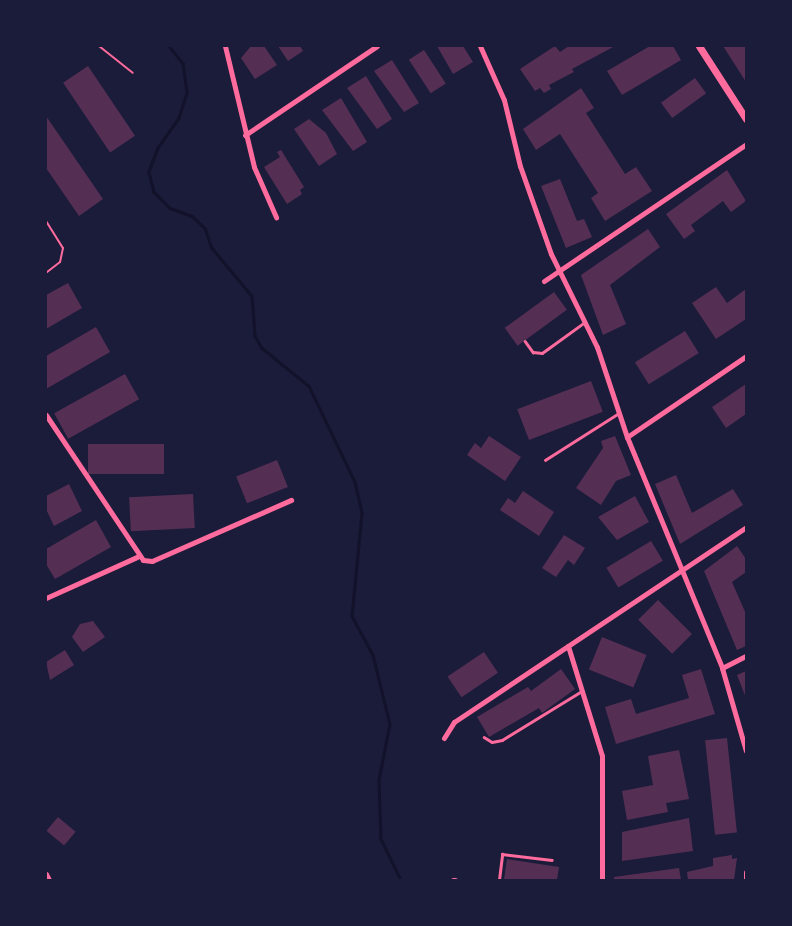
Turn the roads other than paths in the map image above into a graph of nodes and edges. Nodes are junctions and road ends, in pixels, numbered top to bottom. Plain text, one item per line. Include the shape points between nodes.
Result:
1 (225, 46) edge
2 (377, 46) edge
3 (480, 46) edge
4 (699, 46) edge
5 (747, 119) edge
6 (245, 135) junction
7 (747, 144) edge
8 (276, 217) dead end
9 (561, 274) junction
10 (544, 281) dead end
11 (585, 322) junction
12 (525, 341) dead end
13 (747, 356) edge
14 (619, 413) junction
15 (46, 415) edge
16 (627, 436) junction
17 (545, 460) dead end
18 (291, 500) dead end
19 (747, 527) edge
20 (137, 557) junction
21 (681, 570) junction
22 (46, 598) edge
23 (568, 646) junction
24 (747, 656) edge
25 (722, 668) junction
26 (582, 691) junction
27 (484, 737) dead end
28 (444, 738) dead end
29 (747, 751) edge
30 (552, 860) dead end
31 (747, 872) edge
32 (46, 874) edge
33 (49, 880) edge
34 (499, 880) edge
35 (602, 880) edge
36 (746, 880) edge

1 - 6 street
2 - 6 street
3 - 9 street via 504,100 520,166
4 - 5 street
6 - 8 street via 261,189
7 - 9 street
9 - 10 street
9 - 11 street
11 - 12 lane via 542,353 533,352
11 - 14 street
13 - 16 street
14 - 16 street
14 - 17 lane
15 - 20 street
16 - 21 street
18 - 20 street via 152,561
19 - 21 street
20 - 22 street
21 - 23 street
21 - 25 street
23 - 26 street
23 - 28 street via 454,722
24 - 25 street
25 - 29 street
26 - 27 lane via 502,740 492,742
26 - 35 street via 597,736 604,793
30 - 34 lane via 502,854
31 - 36 street
32 - 33 street

